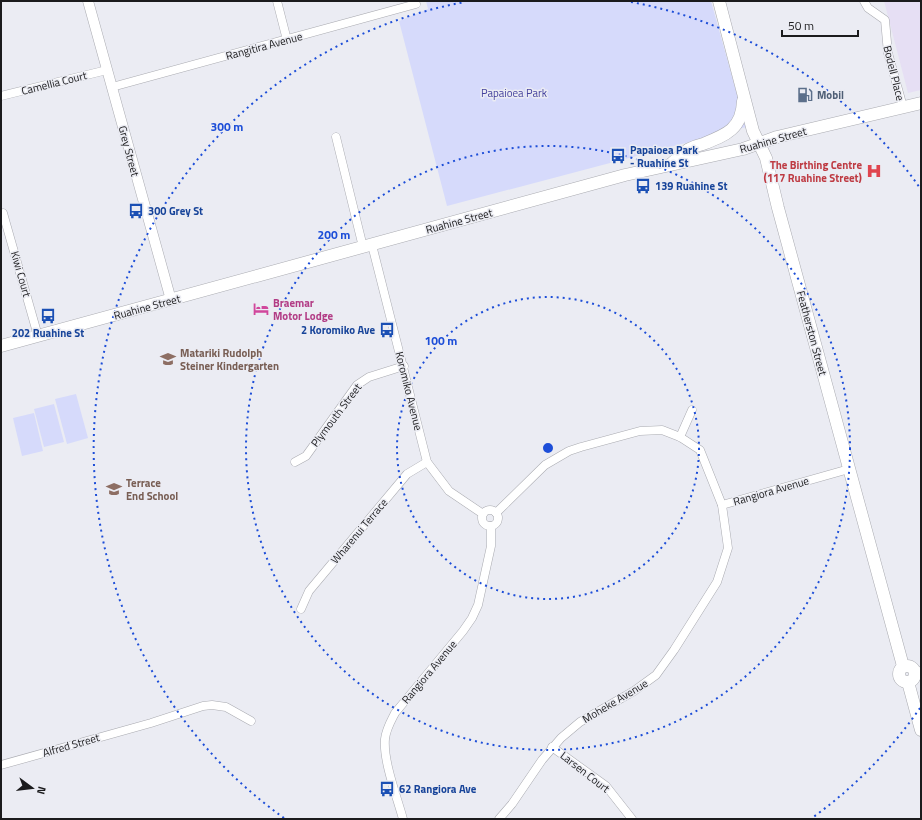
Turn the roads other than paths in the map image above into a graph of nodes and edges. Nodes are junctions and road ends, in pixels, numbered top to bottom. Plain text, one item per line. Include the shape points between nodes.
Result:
1 (88, 1) edge
2 (276, 1) edge
3 (719, 1) edge
4 (864, 1) edge
5 (416, 4) dead end
6 (287, 40) junction
7 (107, 70) junction
8 (112, 87) junction
9 (1, 96) edge
10 (744, 96) junction
11 (920, 102) edge
12 (903, 107) junction
13 (336, 137) dead end
14 (760, 143) junction
15 (669, 166) junction
16 (3, 213) dead end
17 (368, 246) junction
18 (171, 300) junction
19 (38, 336) junction
20 (1, 346) edge
21 (404, 366) junction
22 (692, 410) dead end
23 (680, 437) junction
24 (295, 462) dead end
25 (427, 462) junction
26 (849, 469) junction
27 (722, 505) junction
28 (496, 513) junction
29 (483, 514) junction
30 (491, 526) junction
31 (301, 609) dead end
32 (903, 666) junction
33 (918, 671) edge
34 (908, 682) junction
35 (251, 721) dead end
36 (921, 730) edge
37 (552, 747) junction
38 (1, 765) edge
39 (403, 819) edge
40 (499, 819) edge
41 (632, 819) edge

1 - 7 street, Grey Street
2 - 6 street
3 - 10 main road, Featherston Street
4 - 12 street, Bodell Place via 868,8 885,20 888,53
5 - 6 street, Rangitira Avenue
6 - 8 street, Rangitira Avenue
7 - 8 street, Grey Street
7 - 9 street, Camellia Court
8 - 18 street, Grey Street
10 - 14 main road, Featherston Street via 753,130
10 - 15 main road via 739,122 730,132 689,149
11 - 12 main road, Ruahine Street
12 - 14 main road, Ruahine Street
13 - 17 street, Koromiko Avenue
14 - 15 main road, Ruahine Street
14 - 26 main road, Featherston Street
15 - 17 main road, Ruahine Street via 625,175
16 - 19 street, Kiwi Court
17 - 18 main road, Ruahine Street
17 - 21 street, Koromiko Avenue
18 - 19 main road, Ruahine Street
19 - 20 main road, Ruahine Street
21 - 24 street, Plymouth Street via 369,377 358,385 306,456
21 - 25 street, Koromiko Avenue
22 - 23 street
23 - 27 street, Rangiora Avenue via 700,450
23 - 28 street, Rangiora Avenue via 662,430 640,431 569,451 545,465
25 - 29 street, Koromiko Avenue via 449,491
25 - 31 street, Wharenui Terrace via 407,474 310,591
26 - 27 street, Rangiora Avenue
26 - 32 main road, Featherston Street
27 - 37 street, Moheke Avenue via 728,548 717,582 665,665 647,683 580,722
28 - 29 street via 489,510
28 - 30 street via 497,522
29 - 30 street via 483,523
30 - 39 street, Rangiora Avenue via 491,546 484,580 472,618 395,713 388,726 385,739 386,756
32 - 33 main road
32 - 34 main road via 899,670 899,676 902,681
33 - 34 main road via 913,680
34 - 36 main road
35 - 38 street, Alfred Street via 226,707 212,705
37 - 40 street, Moheke Avenue
37 - 41 street, Larsen Court via 606,786

